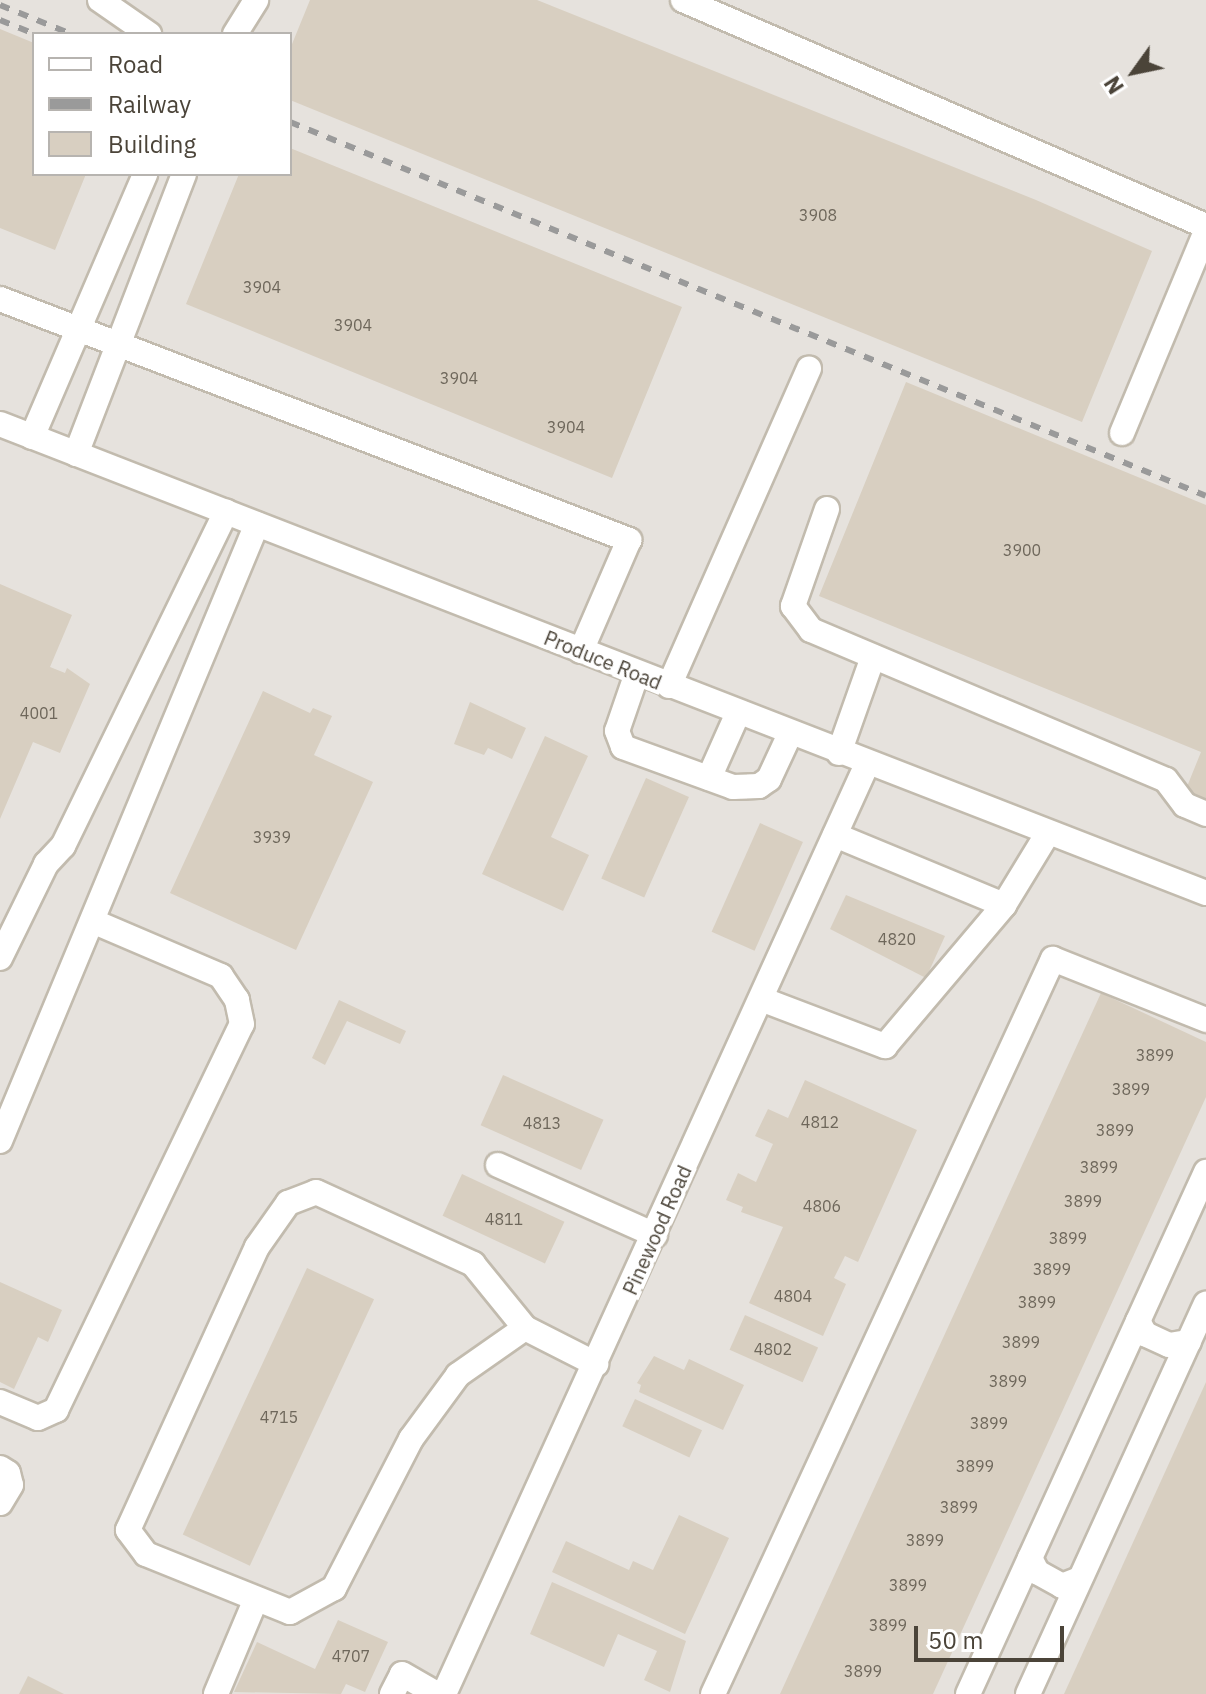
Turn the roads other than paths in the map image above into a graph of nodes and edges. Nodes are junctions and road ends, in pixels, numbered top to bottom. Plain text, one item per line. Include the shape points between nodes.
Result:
1 (100, 0) edge
2 (256, 0) edge
3 (683, 0) edge
4 (146, 32) edge
5 (236, 32) edge
6 (183, 176) edge
7 (141, 184) edge
8 (171, 209) junction
9 (1206, 228) edge
10 (0, 299) edge
11 (75, 331) junction
12 (119, 348) junction
13 (809, 369) dead end
14 (0, 424) edge
15 (1122, 433) dead end
16 (32, 437) junction
17 (76, 454) junction
18 (827, 509) dead end
19 (226, 512) junction
20 (257, 524) junction
21 (581, 651) junction
22 (873, 657) junction
23 (637, 673) junction
24 (669, 686) junction
25 (738, 713) junction
26 (790, 734) junction
27 (839, 753) junction
28 (867, 764) junction
29 (709, 778) junction
30 (1206, 814) edge
31 (1048, 833) junction
32 (835, 835) junction
33 (1206, 893) edge
34 (1004, 905) junction
35 (92, 921) junction
36 (0, 958) edge
37 (761, 999) junction
38 (1206, 1020) edge
39 (0, 1141) edge
40 (498, 1165) dead end
41 (1206, 1172) edge
42 (655, 1235) junction
43 (1206, 1304) edge
44 (1138, 1321) junction
45 (525, 1328) junction
46 (1189, 1342) junction
47 (596, 1364) junction
48 (0, 1402) edge
49 (0, 1468) edge
50 (0, 1503) edge
51 (1030, 1558) junction
52 (1079, 1579) junction
53 (256, 1599) junction
54 (216, 1694) edge
55 (392, 1694) edge
56 (437, 1694) edge
57 (444, 1694) edge
58 (713, 1694) edge
59 (968, 1694) edge
60 (1028, 1694) edge

1 - 4 street
2 - 5 street
3 - 9 street
6 - 8 street
7 - 8 street
7 - 11 street
8 - 12 street
9 - 15 street
10 - 11 street
11 - 12 street
11 - 16 street
12 - 17 street
12 - 21 street via 629,540
13 - 24 street
14 - 16 street, Produce Road
16 - 17 street, Produce Road
17 - 19 street, Produce Road
18 - 22 street via 793,606 811,630
19 - 20 street, Produce Road
19 - 36 street via 63,846 46,864
20 - 21 street, Produce Road
20 - 35 street
21 - 23 street, Produce Road
22 - 27 street
22 - 30 street via 1166,780 1185,805
23 - 24 street, Produce Road
23 - 29 street via 617,731 623,747
24 - 25 street, Produce Road
25 - 26 street, Produce Road
25 - 29 street
26 - 27 street, Produce Road
26 - 29 street via 769,779 759,786 733,787
27 - 28 street, Produce Road
28 - 31 street, Produce Road
28 - 32 street, Pinewood Road
31 - 33 street, Produce Road
31 - 34 street
32 - 34 street
32 - 37 street, Pinewood Road
34 - 37 street via 885,1046
35 - 39 street
35 - 48 street via 221,976 237,1000 242,1024 56,1410 38,1418
37 - 42 street, Pinewood Road
38 - 58 street via 1053,959
40 - 42 street
41 - 44 street
42 - 47 street, Pinewood Road
43 - 46 street
44 - 46 street via 1145,1334 1169,1345
44 - 51 street
45 - 47 street
45 - 53 street via 458,1375 448,1388 411,1439 334,1588 290,1612
45 - 53 street via 473,1264 316,1192 288,1203 257,1247 128,1530 146,1554
46 - 52 street
47 - 57 street, Pinewood Road
49 - 50 street via 8,1473 11,1485
51 - 52 street via 1037,1572 1062,1586
51 - 59 street
52 - 60 street
53 - 54 street
55 - 56 street via 402,1674

